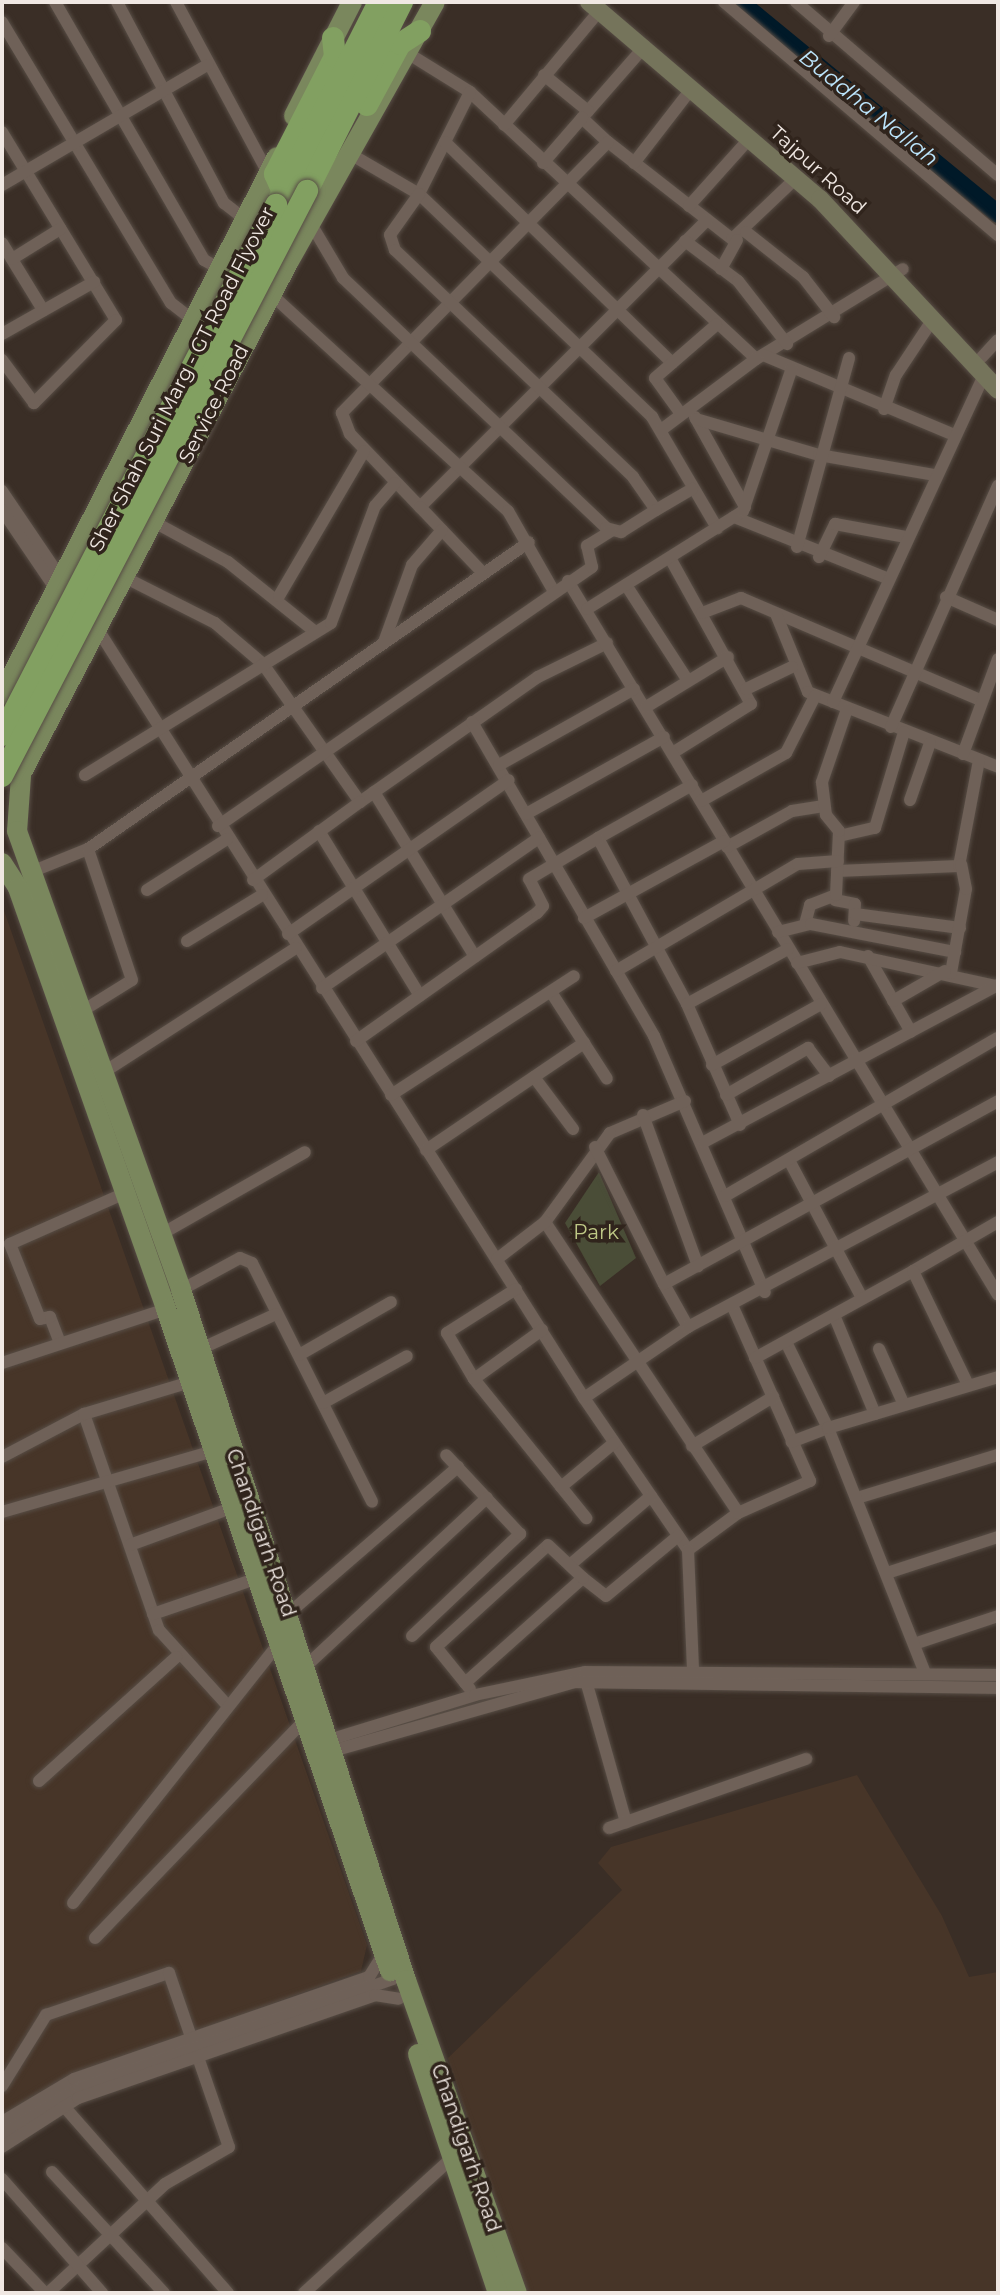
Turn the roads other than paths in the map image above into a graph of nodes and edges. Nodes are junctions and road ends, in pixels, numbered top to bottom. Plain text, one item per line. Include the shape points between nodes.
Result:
1 (55, 2) edge
2 (117, 2) edge
3 (176, 2) edge
4 (352, 2) edge
5 (379, 2) edge
6 (402, 2) edge
7 (435, 2) edge
8 (724, 2) edge
9 (796, 2) edge
10 (854, 2) edge
11 (598, 5) edge
12 (2, 22) edge
13 (420, 31) joint
14 (829, 36) junction
15 (333, 38) junction
16 (645, 46) junction
17 (399, 58) junction
18 (207, 65) junction
19 (544, 75) junction
20 (692, 88) junction
21 (162, 89) junction
22 (470, 92) junction
23 (120, 112) junction
24 (585, 115) junction
25 (504, 125) junction
26 (2, 132) edge
27 (750, 138) junction
28 (71, 142) junction
29 (445, 142) junction
30 (608, 142) junction
31 (352, 155) junction
32 (543, 163) junction
33 (634, 163) junction
34 (321, 164) junction
35 (25, 171) junction
36 (998, 175) edge
37 (796, 178) junction
38 (276, 183) junction
39 (2, 185) edge
40 (565, 185) junction
41 (419, 194) junction
42 (689, 206) junction
43 (707, 220) junction
44 (248, 222) junction
45 (311, 224) junction
46 (526, 225) junction
47 (60, 229) junction
48 (998, 235) edge
49 (742, 236) junction
50 (685, 241) junction
51 (2, 243) edge
52 (12, 259) junction
53 (486, 265) junction
54 (721, 269) junction
55 (222, 270) junction
56 (656, 272) junction
57 (899, 272) junction
58 (94, 282) junction
59 (272, 295) junction
60 (449, 304) junction
61 (43, 310) junction
62 (617, 310) junction
63 (834, 317) junction
64 (933, 319) junction
65 (195, 322) junction
66 (716, 325) junction
67 (2, 334) edge
68 (998, 340) edge
69 (410, 343) junction
70 (787, 344) junction
71 (578, 351) junction
72 (760, 357) junction
73 (849, 358) dead end
74 (2, 360) edge
75 (672, 363) junction
76 (792, 368) junction
77 (988, 369) edge
78 (372, 381) junction
79 (837, 390) junction
80 (998, 390) edge
81 (541, 391) junction
82 (884, 409) junction
83 (688, 414) junction
84 (502, 429) junction
85 (661, 430) junction
86 (954, 435) junction
87 (764, 439) junction
88 (364, 451) junction
89 (819, 455) junction
90 (461, 468) junction
91 (935, 475) junction
92 (395, 483) junction
93 (998, 486) edge
94 (692, 489) junction
95 (2, 491) edge
96 (420, 507) junction
97 (745, 507) junction
98 (2, 510) edge
99 (656, 510) junction
100 (734, 517) junction
101 (154, 522) junction
102 (717, 528) junction
103 (442, 530) junction
104 (611, 531) junction
105 (906, 537) junction
106 (529, 542) junction
107 (797, 547) junction
108 (819, 557) junction
109 (670, 558) junction
110 (483, 573) junction
111 (124, 577) junction
112 (889, 579) junction
113 (568, 581) junction
114 (57, 582) junction
115 (626, 585) junction
116 (553, 590) junction
117 (279, 596) junction
118 (946, 597) junction
119 (587, 609) junction
120 (702, 613) junction
121 (776, 614) junction
122 (998, 620) edge
123 (313, 630) junction
124 (96, 637) junction
125 (384, 643) junction
126 (607, 643) junction
127 (856, 651) junction
128 (728, 657) junction
129 (998, 659) edge
130 (263, 664) junction
131 (792, 667) junction
132 (8, 672) edge
133 (912, 673) junction
134 (688, 681) junction
135 (634, 689) junction
136 (746, 689) junction
137 (2, 695) edge
138 (815, 696) junction
139 (982, 701) junction
140 (833, 702) junction
141 (294, 706) junction
142 (646, 707) junction
143 (847, 709) junction
144 (472, 722) junction
145 (891, 727) junction
146 (157, 731) junction
147 (904, 732) junction
148 (2, 735) edge
149 (664, 737) junction
150 (930, 743) junction
151 (2, 746) edge
152 (326, 752) junction
153 (674, 752) junction
154 (963, 754) junction
155 (979, 760) junction
156 (499, 765) junction
157 (998, 767) edge
158 (12, 775) edge
159 (85, 775) dead end
160 (509, 780) junction
161 (189, 781) junction
162 (692, 785) junction
163 (374, 792) junction
164 (910, 800) dead end
165 (701, 801) junction
166 (360, 802) junction
167 (824, 806) junction
168 (2, 811) edge
169 (526, 814) junction
170 (218, 826) junction
171 (319, 831) junction
172 (839, 836) junction
173 (539, 838) junction
174 (598, 838) junction
175 (227, 839) junction
176 (726, 844) junction
177 (88, 849) junction
178 (409, 849) junction
179 (2, 863) edge
180 (553, 864) junction
181 (961, 864) junction
182 (838, 866) junction
183 (31, 872) junction
184 (253, 880) junction
185 (354, 888) junction
186 (147, 890) dead end
187 (753, 891) junction
188 (630, 894) junction
189 (262, 895) junction
190 (835, 900) junction
191 (443, 904) junction
192 (855, 914) junction
193 (584, 918) junction
194 (805, 924) junction
195 (960, 928) junction
196 (778, 932) junction
197 (853, 932) junction
198 (288, 934) junction
199 (187, 941) dead end
200 (385, 944) junction
201 (659, 947) junction
202 (296, 948) junction
203 (788, 949) junction
204 (955, 952) junction
205 (868, 956) junction
206 (475, 957) junction
207 (797, 963) junction
208 (616, 971) junction
209 (948, 972) junction
210 (574, 976) dead end
211 (997, 985) edge
212 (322, 988) junction
213 (551, 992) junction
214 (420, 996) junction
215 (893, 1001) junction
216 (687, 1004) junction
217 (821, 1004) junction
218 (79, 1013) junction
219 (911, 1032) junction
220 (998, 1038) edge
221 (356, 1041) junction
222 (584, 1043) junction
223 (855, 1062) junction
224 (712, 1065) junction
225 (101, 1074) junction
226 (829, 1076) junction
227 (534, 1077) junction
228 (607, 1079) dead end
229 (391, 1095) junction
230 (726, 1095) junction
231 (685, 1101) junction
232 (998, 1101) edge
233 (881, 1106) junction
234 (643, 1115) junction
235 (740, 1125) junction
236 (573, 1129) dead end
237 (704, 1142) junction
238 (595, 1147) junction
239 (426, 1150) junction
240 (305, 1152) dead end
241 (908, 1153) junction
242 (790, 1162) junction
243 (998, 1162) edge
244 (125, 1193) junction
245 (725, 1196) junction
246 (936, 1198) junction
247 (813, 1204) junction
248 (545, 1222) junction
249 (998, 1222) edge
250 (158, 1236) junction
251 (744, 1242) junction
252 (962, 1244) junction
253 (838, 1252) junction
254 (497, 1259) junction
255 (698, 1266) junction
256 (913, 1271) junction
257 (998, 1276) edge
258 (985, 1283) junction
259 (664, 1284) junction
260 (516, 1289) junction
261 (181, 1290) junction
262 (765, 1292) junction
263 (998, 1295) edge
264 (862, 1298) junction
265 (391, 1302) dead end
266 (733, 1307) junction
267 (166, 1309) junction
268 (276, 1314) junction
269 (834, 1315) junction
270 (688, 1327) junction
271 (542, 1330) junction
272 (786, 1342) junction
273 (60, 1343) junction
274 (879, 1349) dead end
275 (191, 1355) junction
276 (299, 1355) junction
277 (407, 1356) dead end
278 (755, 1358) junction
279 (2, 1363) edge
280 (634, 1364) junction
281 (998, 1377) edge
282 (474, 1379) junction
283 (190, 1382) junction
284 (968, 1385) junction
285 (773, 1397) junction
286 (584, 1398) junction
287 (323, 1403) junction
288 (904, 1405) junction
289 (84, 1414) junction
290 (875, 1414) junction
291 (828, 1428) junction
292 (792, 1442) junction
293 (614, 1443) junction
294 (692, 1446) junction
295 (213, 1451) junction
296 (446, 1455) dead end
297 (998, 1455) edge
298 (2, 1457) edge
299 (458, 1467) junction
300 (108, 1485) junction
301 (561, 1487) junction
302 (651, 1496) junction
303 (487, 1498) junction
304 (857, 1498) junction
305 (372, 1502) dead end
306 (234, 1507) junction
307 (2, 1512) edge
308 (738, 1513) junction
309 (586, 1518) dead end
310 (678, 1536) junction
311 (998, 1537) edge
312 (130, 1545) junction
313 (688, 1550) junction
314 (571, 1564) junction
315 (887, 1573) junction
316 (258, 1578) junction
317 (583, 1578) junction
318 (153, 1614) junction
319 (998, 1616) edge
320 (288, 1629) junction
321 (412, 1636) dead end
322 (914, 1644) junction
323 (176, 1657) junction
324 (306, 1666) junction
325 (693, 1669) junction
326 (925, 1673) junction
327 (998, 1675) edge
328 (586, 1681) junction
329 (465, 1683) junction
330 (998, 1688) edge
331 (475, 1695) junction
332 (228, 1706) junction
333 (306, 1719) junction
334 (334, 1745) junction
335 (806, 1759) dead end
336 (39, 1781) dead end
337 (626, 1822) junction
338 (609, 1828) dead end
339 (73, 1903) dead end
340 (95, 1938) dead end
341 (384, 1953) junction
342 (396, 1989) junction
343 (193, 2049) junction
344 (2, 2086) edge
345 (62, 2104) junction
346 (2, 2122) edge
347 (2, 2135) edge
348 (2, 2147) edge
349 (453, 2157) junction
350 (52, 2172) dead end
351 (2, 2179) edge
352 (146, 2203) junction
353 (110, 2236) junction
354 (2, 2248) edge
355 (77, 2266) junction
356 (47, 2293) edge
357 (102, 2293) edge
358 (164, 2293) edge
359 (228, 2293) edge
360 (304, 2293) edge
361 (498, 2293) edge
362 (517, 2293) edge

1 - 23 street
2 - 21 street
3 - 18 street
4 - 15 main road
5 - 38 highway, Sher Shah Suri Marg - GT Road Flyover
6 - 34 highway, Sher Shah Suri Marg - GT Road Flyover
7 - 13 main road
8 - 48 street
9 - 14 street
10 - 14 street
11 - 16 main road, Tajpur Road
11 - 19 street
11 - 57 main road, Tajpur Road via 827,192
12 - 28 street
13 - 17 highway
14 - 36 street
15 - 38 main road
15 - 38 highway via 330,66 275,174
16 - 20 main road, Tajpur Road
16 - 24 street
17 - 22 street
17 - 31 main road, Service Road
17 - 34 highway via 342,150
18 - 21 street
18 - 38 street
19 - 24 street
19 - 25 street
20 - 27 main road, Tajpur Road
20 - 33 street
21 - 23 street
21 - 44 street via 224,203
22 - 25 street
22 - 29 street
23 - 28 street
23 - 55 street via 204,260
24 - 30 street
24 - 32 street
25 - 32 street
26 - 35 street
27 - 37 main road, Tajpur Road
27 - 42 street
28 - 35 street
28 - 65 street via 171,303
29 - 41 street
29 - 46 street
30 - 33 street
30 - 40 street
31 - 41 street
31 - 45 main road, Service Road
32 - 40 street
33 - 42 street
34 - 158 highway, Sher Shah Suri Marg - GT Road Flyover, bridge
35 - 39 street
35 - 47 street
37 - 49 street
37 - 57 main road, Tajpur Road
38 - 44 main road
38 - 148 highway, Sher Shah Suri Marg - GT Road Flyover, bridge
40 - 46 street
40 - 56 street
41 - 53 street
41 - 60 street via 389,239
42 - 43 street
43 - 49 street
43 - 50 street
44 - 55 main road
45 - 59 main road, Service Road
45 - 69 street via 333,267
46 - 53 street
46 - 62 street
47 - 52 street
47 - 58 street
49 - 54 street
49 - 63 street via 803,277
50 - 54 street
50 - 56 street
51 - 52 street
52 - 61 street
53 - 60 street
53 - 71 street
54 - 70 street
55 - 65 main road
56 - 62 street
56 - 66 street
57 - 63 street
57 - 64 main road, Tajpur Road
57 - 77 main road, Tajpur Road
58 - 61 street
58 - 74 street via 115,325 47,393 29,402
59 - 78 street
59 - 101 main road, Service Road
60 - 69 street
60 - 81 street
61 - 67 street
62 - 71 street
62 - 75 street
63 - 70 street
64 - 77 main road, Tajpur Road
64 - 82 street via 896,375
65 - 114 main road
66 - 72 street
66 - 75 street
68 - 77 street
69 - 78 street
69 - 84 street
70 - 72 street
71 - 81 street
71 - 85 street
72 - 76 street
72 - 83 street
73 - 79 street
75 - 83 street via 655,382
76 - 79 street
76 - 87 street
77 - 80 main road, Tajpur Road
77 - 86 street
78 - 88 street via 342,413
78 - 90 street
79 - 82 street
79 - 89 street
81 - 84 street
81 - 99 street via 633,477
82 - 86 street
83 - 85 street
83 - 87 street
83 - 97 street
84 - 90 street
84 - 104 street
85 - 94 street
86 - 91 street
87 - 89 street
87 - 97 street
88 - 92 street
88 - 117 street
89 - 91 street
89 - 107 street
90 - 96 street
90 - 106 street
91 - 105 street
92 - 96 street
92 - 123 street via 375,506 333,621
93 - 118 street
94 - 99 street
94 - 102 street
95 - 114 street
96 - 103 street
97 - 100 street
98 - 114 street
99 - 104 street
100 - 102 street
100 - 107 street
101 - 111 main road, Service Road
101 - 117 street
102 - 109 street
103 - 110 street
103 - 125 street via 412,565
104 - 113 street via 588,544 593,565
105 - 108 street via 835,524
105 - 112 street
106 - 110 street
106 - 116 street
107 - 108 street
108 - 112 street
109 - 115 street
109 - 120 street
110 - 125 street
111 - 124 main road, Service Road
111 - 130 street via 215,623
112 - 127 street
113 - 116 street
113 - 119 street
114 - 124 street
114 - 132 main road
115 - 119 street
115 - 134 street
116 - 152 street
117 - 123 street
118 - 122 street
118 - 133 street
119 - 126 street
120 - 121 street via 732,598
120 - 128 street
121 - 127 street
121 - 131 street
123 - 130 street
124 - 146 street
124 - 158 main road, Service Road
125 - 141 street
126 - 135 street
126 - 144 street
127 - 133 street
127 - 140 street
128 - 134 street
128 - 136 street
129 - 139 street
130 - 141 street
130 - 146 street
131 - 136 street
131 - 138 street
132 - 137 main road
133 - 139 street
133 - 145 street
134 - 142 street
135 - 142 street
135 - 156 street
136 - 153 street via 751,704 745,714
138 - 140 street
138 - 165 street via 786,753
139 - 154 street
140 - 143 street
141 - 152 street
141 - 161 street
142 - 149 street
143 - 145 street
143 - 167 street via 823,770
144 - 156 street
144 - 163 street
145 - 147 street
146 - 159 street
146 - 161 street
147 - 150 street
147 - 172 street via 875,828
149 - 153 street
149 - 169 street
150 - 154 street
150 - 164 street
151 - 158 main road via 18,756
152 - 166 street
152 - 170 street
153 - 162 street
154 - 155 street
155 - 157 street
155 - 181 street
156 - 160 street
158 - 168 main road, Service Road
158 - 183 main road, Chandigarh Road via 13,817
160 - 169 street
160 - 178 street
161 - 170 street
161 - 177 street
162 - 165 street
162 - 174 street
163 - 166 street
163 - 178 street
165 - 176 street
166 - 171 street
167 - 172 street
167 - 176 street via 792,811
169 - 173 street
170 - 175 street
171 - 184 street
171 - 185 street
172 - 182 street
173 - 180 street
173 - 191 street
174 - 180 street
174 - 188 street
175 - 184 street
175 - 186 street
176 - 187 street
176 - 188 street
177 - 183 street
177 - 218 street via 132,980
178 - 185 street
178 - 191 street
179 - 244 main road, Chandigarh Road via 18,888
180 - 193 street
180 - 206 street via 529,879 541,910
181 - 182 street
181 - 195 street
182 - 187 street via 801,862
182 - 190 street
183 - 218 main road, Chandigarh Road
184 - 189 street
185 - 198 street
185 - 200 street
187 - 196 street
187 - 201 street
188 - 193 street
188 - 201 street
189 - 198 street
189 - 199 street
190 - 192 street via 852,901
190 - 194 street via 810,905
191 - 200 street
191 - 206 street
192 - 195 street
192 - 197 street
193 - 208 street
194 - 196 street
194 - 197 street
195 - 204 street
196 - 203 street
197 - 204 street
198 - 202 street
200 - 212 street
200 - 214 street
201 - 208 street
201 - 216 street
202 - 212 street
202 - 225 street
203 - 207 street
203 - 216 street
204 - 209 street
205 - 207 street via 828,951
205 - 209 street
205 - 215 street
206 - 214 street
207 - 217 street
208 - 231 street
209 - 211 street
209 - 215 street
210 - 213 street
211 - 219 street
212 - 221 street
213 - 222 street
213 - 229 street
214 - 221 street
215 - 219 street
216 - 224 street
217 - 223 street
217 - 224 street
218 - 225 main road, Chandigarh Road
219 - 223 street
220 - 233 street
221 - 229 street
222 - 227 street
222 - 228 street
223 - 226 street
223 - 233 street
224 - 230 street
225 - 250 main road, Chandigarh Road
226 - 230 street via 808,1048
226 - 235 street
227 - 236 street
227 - 239 street
229 - 239 street
230 - 235 street
231 - 234 street
231 - 237 street
232 - 241 street
233 - 241 street
233 - 242 street
234 - 238 street
234 - 255 street
235 - 237 street
237 - 245 street
238 - 248 street
238 - 259 street
239 - 254 street
240 - 250 street
241 - 246 street
241 - 247 street
242 - 245 street
242 - 247 street
243 - 246 street
244 - 267 main road, Chandigarh Road
244 - 273 street via 10,1244 40,1319 50,1317
245 - 251 street
246 - 252 street
246 - 253 street
247 - 251 street
247 - 253 street
248 - 254 street
248 - 280 street
249 - 252 street
250 - 261 main road, Chandigarh Road
251 - 255 street
251 - 262 street
252 - 256 street
252 - 258 street
253 - 262 street
253 - 264 street
254 - 260 street
255 - 259 street
256 - 264 street
256 - 284 street
257 - 258 street
258 - 263 street
259 - 270 street
260 - 271 street
260 - 282 street via 447,1333
261 - 268 street via 246,1258
261 - 275 main road, Chandigarh Road
262 - 266 street
264 - 269 street
265 - 276 street
266 - 270 street
266 - 278 street
267 - 273 street
267 - 275 main road, Chandigarh Road
268 - 275 street
268 - 276 street
269 - 272 street
269 - 290 street
270 - 280 street
271 - 282 street
271 - 286 street
272 - 278 street
272 - 291 street
273 - 279 street
274 - 288 street
275 - 283 main road, Chandigarh Road
275 - 320 main road, Chandigarh Road
276 - 287 street
277 - 287 street
278 - 285 street
280 - 286 street
280 - 294 street
281 - 284 street
282 - 301 street
283 - 289 street
283 - 295 main road, Chandigarh Road
284 - 288 street
285 - 292 street
285 - 294 street
286 - 293 street
287 - 305 street
288 - 290 street
289 - 298 street
289 - 300 street
290 - 291 street
291 - 292 street
291 - 304 street
292 - 308 street via 809,1483
293 - 301 street
293 - 302 street
294 - 308 street
295 - 300 street
295 - 306 main road, Chandigarh Road
296 - 299 street
297 - 304 street
299 - 303 street
299 - 320 street
300 - 307 street
300 - 312 street
301 - 309 street
302 - 310 street
302 - 314 street
303 - 321 street via 520,1537
303 - 324 street
304 - 315 street
306 - 312 street
306 - 316 main road, Chandigarh Road
308 - 313 street
310 - 313 street
310 - 317 street via 606,1596
311 - 315 street
312 - 318 street
313 - 325 street
314 - 317 street
314 - 329 street via 548,1545 436,1647
315 - 322 street
316 - 318 street
316 - 320 main road, Chandigarh Road
317 - 329 street
318 - 323 street
319 - 322 street
320 - 324 main road, Chandigarh Road
320 - 332 street
320 - 333 main road, Chandigarh Road
322 - 326 street
323 - 332 street
323 - 336 street
324 - 334 main road, Chandigarh Road
325 - 326 street
325 - 331 street via 563,1674
326 - 327 street
328 - 330 street
328 - 334 street via 519,1693
328 - 337 street
329 - 331 street
331 - 334 street
332 - 339 street
333 - 340 street
333 - 341 main road, Chandigarh Road
334 - 362 main road, Chandigarh Road via 411,1993
335 - 337 street
337 - 338 street
341 - 342 main road, Chandigarh Road
341 - 343 street via 369,1977
342 - 343 street
342 - 343 street
342 - 349 main road, Chandigarh Road
343 - 344 street via 166,1973 46,2015
343 - 345 street
343 - 346 street via 74,2079
343 - 352 street via 229,2150
345 - 347 street
345 - 348 street
345 - 352 street
349 - 360 street
349 - 361 main road, Chandigarh Road
350 - 353 street
351 - 355 street
352 - 353 street
352 - 359 street
353 - 355 street
353 - 358 street
354 - 356 street
355 - 356 street
355 - 357 street

